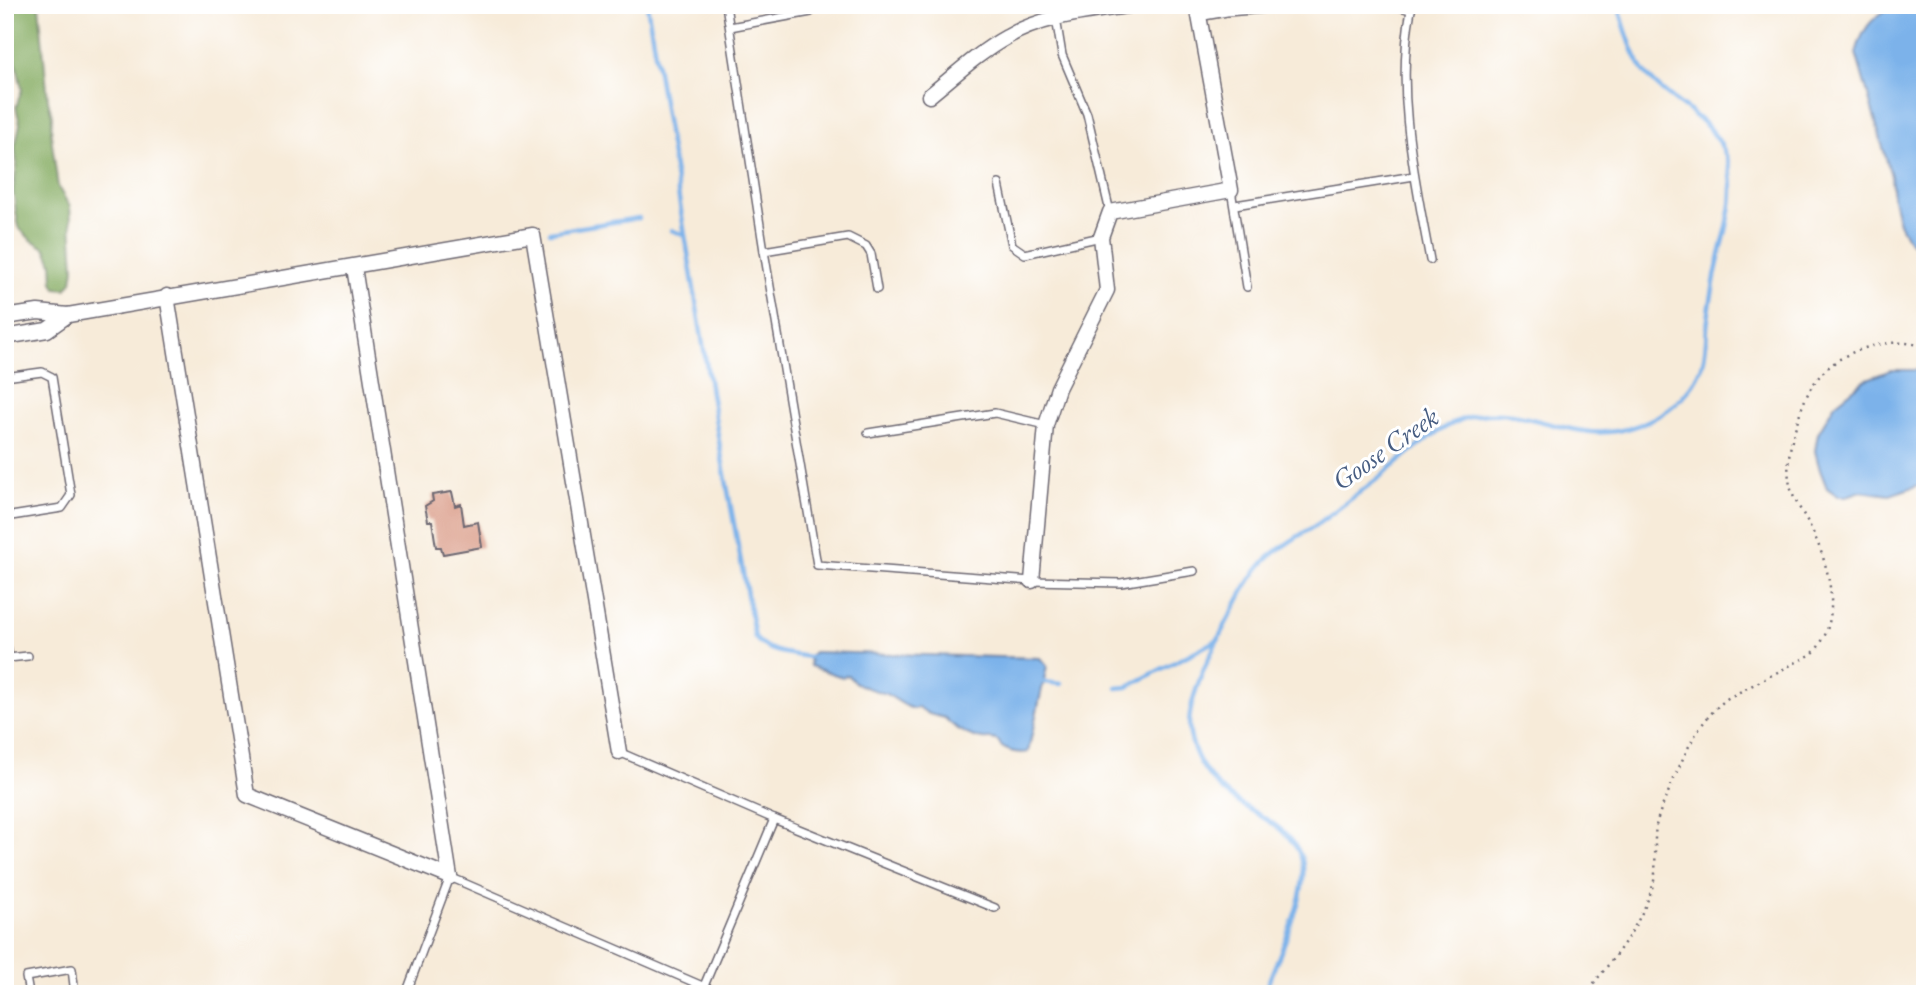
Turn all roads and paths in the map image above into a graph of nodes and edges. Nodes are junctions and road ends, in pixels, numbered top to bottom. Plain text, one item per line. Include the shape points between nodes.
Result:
1 (726, 5) edge
2 (1133, 5) edge
3 (1312, 5) edge
4 (1392, 5) edge
5 (1413, 7) edge
6 (1198, 11) edge
7 (811, 12) dead end
8 (1056, 18) junction
9 (730, 27) junction
10 (929, 96) dead end
11 (1414, 176) junction
12 (999, 184) dead end
13 (1231, 190) junction
14 (1235, 205) junction
15 (1110, 212) junction
16 (1101, 237) junction
17 (764, 251) junction
18 (1430, 260) dead end
19 (354, 267) junction
20 (1247, 287) dead end
21 (877, 289) dead end
22 (167, 296) junction
23 (68, 315) junction
24 (5, 317) edge
25 (5, 337) edge
26 (1925, 346) edge
27 (5, 377) edge
28 (1046, 425) junction
29 (867, 433) dead end
30 (5, 517) edge
31 (1194, 571) dead end
32 (1032, 581) junction
33 (5, 633) edge
34 (28, 656) dead end
35 (7, 659) edge
36 (619, 752) joint
37 (774, 819) junction
38 (450, 877) junction
39 (995, 908) dead end
40 (704, 986) junction
41 (29, 994) edge
42 (75, 994) edge
43 (406, 994) edge
44 (721, 994) edge
45 (1585, 994) edge

1 - 9 lane
2 - 8 street
3 - 6 lane
4 - 5 lane
5 - 11 lane via 1404,44
6 - 13 street
7 - 9 lane
8 - 10 street via 1008,35
8 - 15 lane via 1062,55 1087,114
9 - 17 lane
11 - 14 lane
11 - 18 lane
12 - 16 lane via 1012,245 1025,254
13 - 14 lane
13 - 15 street
14 - 20 lane
15 - 16 street
16 - 28 street via 1107,290 1058,388
17 - 21 lane via 848,237 871,254
17 - 32 lane via 817,565
19 - 22 street
19 - 36 street via 534,235
19 - 38 street
22 - 23 street
22 - 38 street via 247,796
23 - 24 street via 38,312
23 - 25 street via 47,330
26 - 45 path via 1891,342 1858,350 1822,372 1805,398 1788,471 1790,488 1811,528 1828,577 1832,598 1826,634 1812,654 1722,702 1693,736 1657,825 1654,882 1648,898 1620,951
27 - 30 lane via 42,372 52,377 71,495 62,508
28 - 29 lane via 995,413
28 - 32 street
31 - 32 lane via 1121,583
33 - 35 lane
34 - 35 lane
36 - 37 lane
37 - 39 lane
37 - 40 lane
38 - 40 lane
38 - 43 lane
40 - 44 lane
41 - 42 lane via 26,977 72,969

